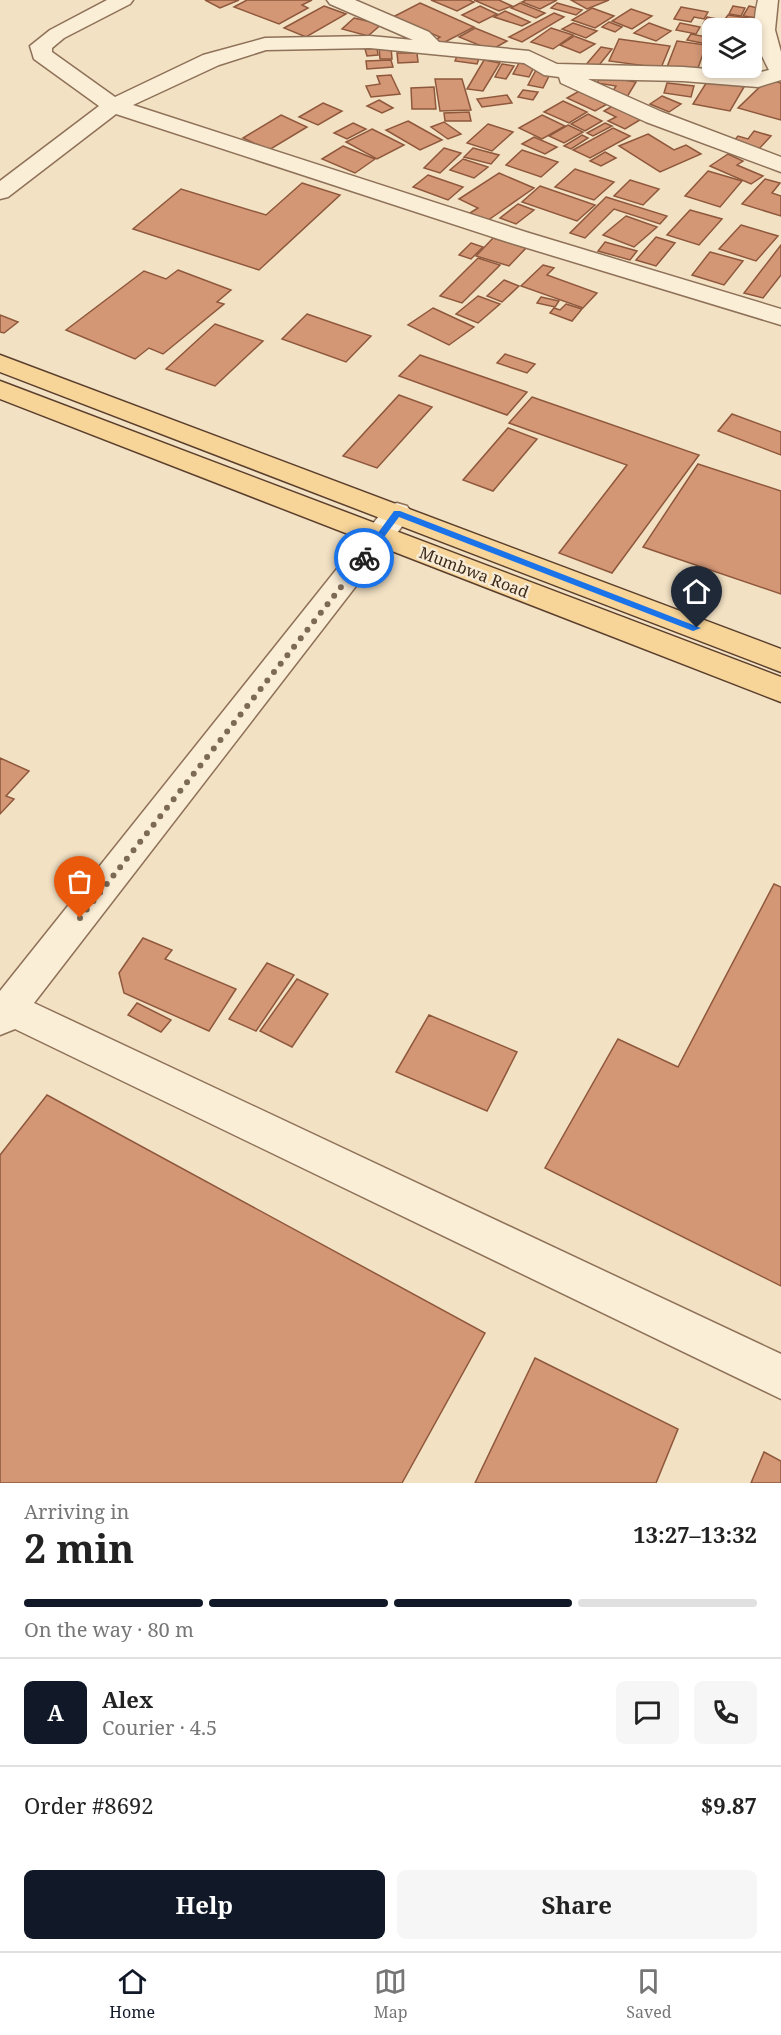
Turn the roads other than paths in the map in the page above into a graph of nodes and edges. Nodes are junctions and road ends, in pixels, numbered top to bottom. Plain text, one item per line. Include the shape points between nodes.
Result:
1 (123, 0) edge
2 (337, 0) edge
3 (768, 0) edge
4 (437, 49) junction
5 (552, 70) junction
6 (781, 73) edge
7 (113, 106) junction
8 (781, 165) edge
9 (0, 192) edge
10 (781, 317) edge
11 (0, 363) edge
12 (0, 389) edge
13 (389, 525) junction
14 (781, 661) edge
15 (781, 690) edge
16 (4, 1014) edge
17 (781, 1377) edge

1 - 7 street via 41,46 42,54
2 - 4 street via 422,36
3 - 6 street via 764,41
4 - 5 street via 529,57
4 - 7 street via 370,42 265,44 212,60
5 - 6 street via 758,80
5 - 8 street via 654,117
7 - 9 street
7 - 10 street via 520,238
11 - 13 main road, Mumbwa Road
12 - 13 main road, Mumbwa Road
13 - 14 main road, Mumbwa Road
13 - 15 main road, Mumbwa Road
13 - 16 street
16 - 17 street

